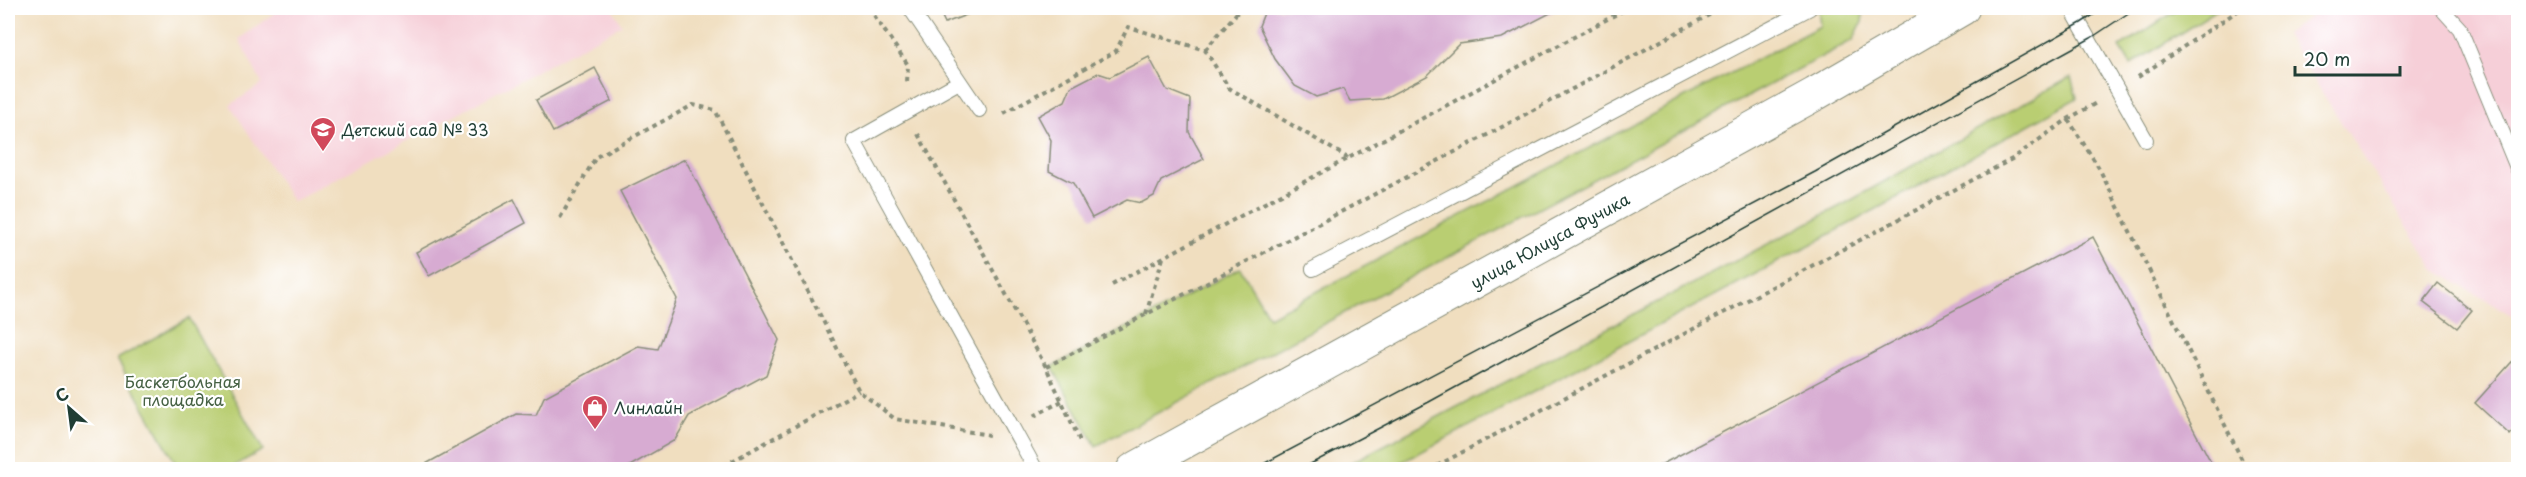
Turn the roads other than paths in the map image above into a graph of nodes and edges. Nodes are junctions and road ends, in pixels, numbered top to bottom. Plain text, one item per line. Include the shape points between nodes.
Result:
1 (909, 8) edge
2 (1810, 8) edge
3 (1963, 8) edge
4 (2072, 8) edge
5 (2441, 8) edge
6 (960, 81) junction
7 (979, 110) dead end
8 (2146, 140) dead end
9 (2518, 170) edge
10 (1313, 269) dead end
11 (1036, 470) edge
12 (1133, 470) edge

1 - 6 lane
2 - 10 lane
3 - 12 street, улица Юлиуса Фучика via 1815,94
4 - 8 lane
5 - 9 lane via 2460,29
6 - 7 lane
6 - 11 lane via 854,141

